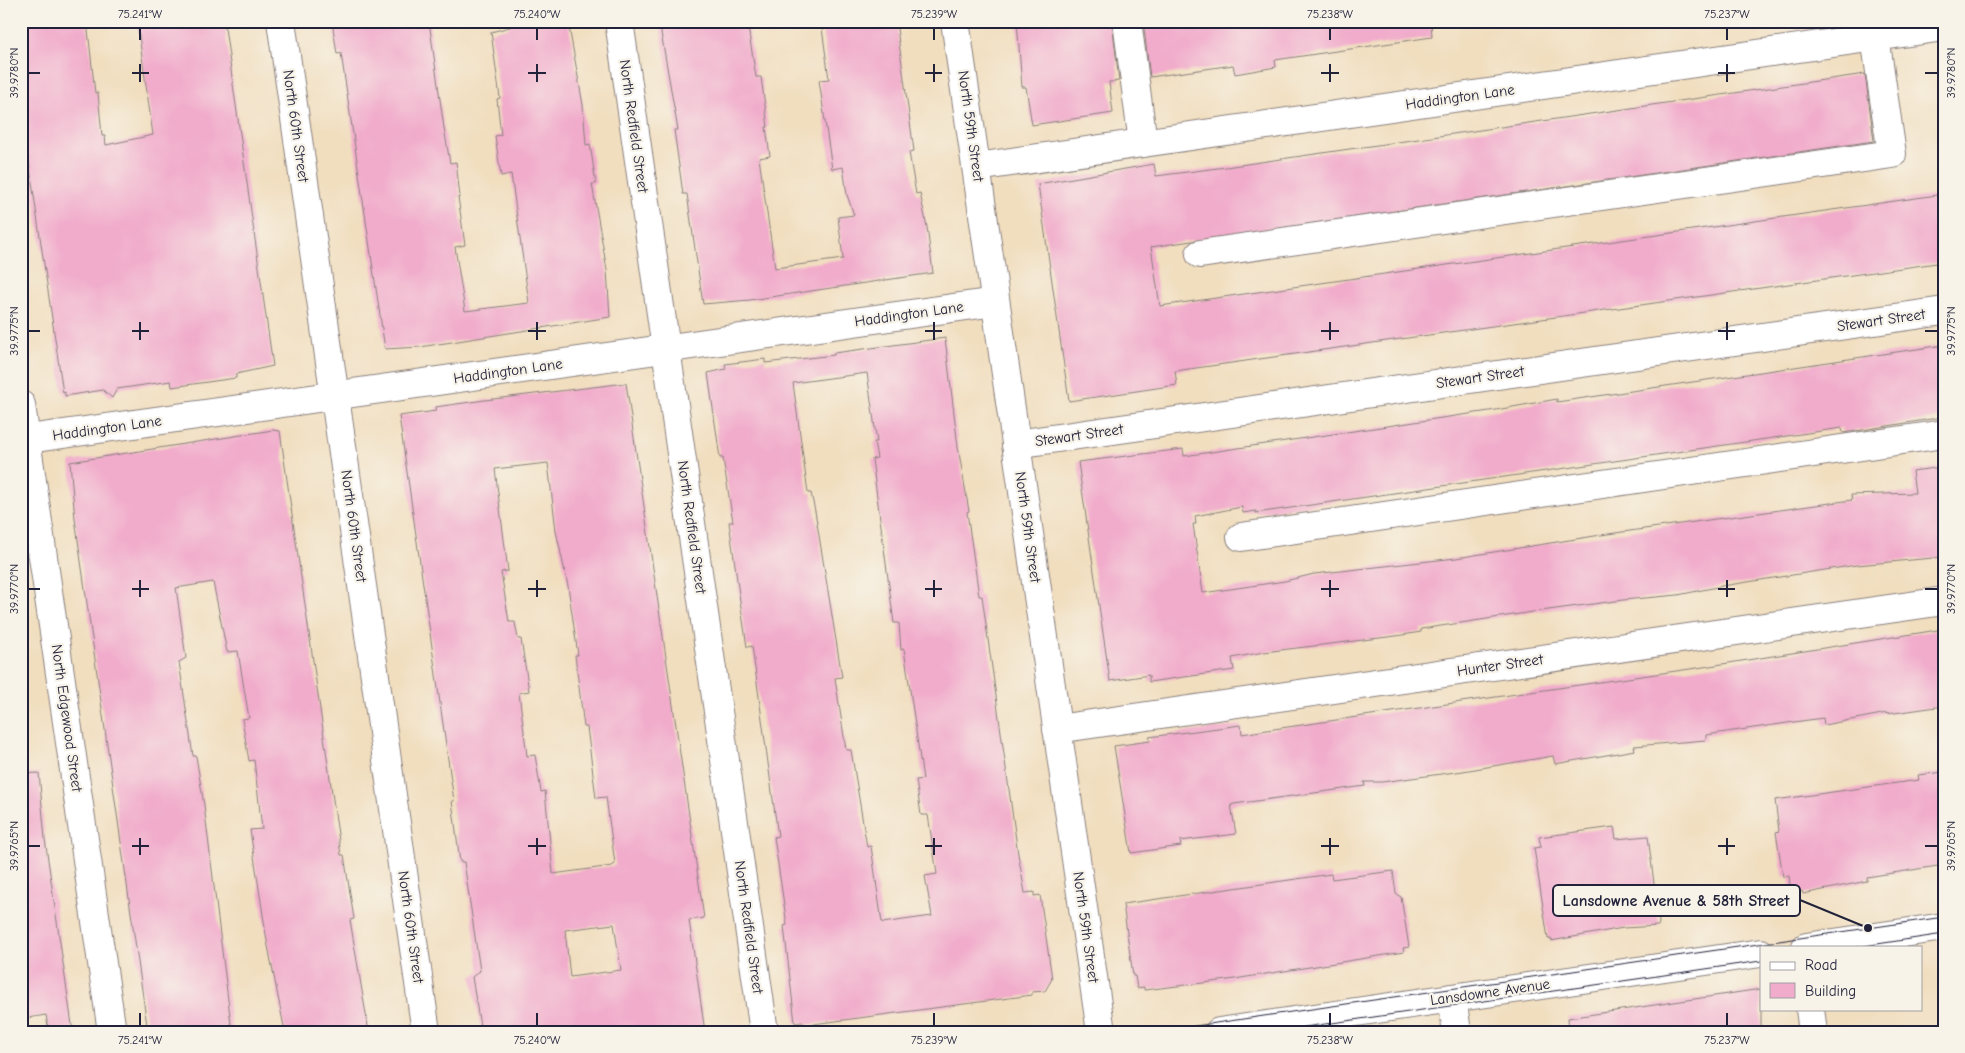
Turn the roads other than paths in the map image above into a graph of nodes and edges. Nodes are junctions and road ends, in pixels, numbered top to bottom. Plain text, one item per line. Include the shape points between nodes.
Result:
1 (281, 21) edge
2 (619, 21) edge
3 (956, 21) edge
4 (1127, 21) edge
5 (1944, 27) edge
6 (1876, 36) junction
7 (1143, 143) junction
8 (977, 167) junction
9 (1200, 254) dead end
10 (996, 302) junction
11 (1944, 311) edge
12 (666, 348) junction
13 (335, 396) junction
14 (21, 405) edge
15 (1944, 434) edge
16 (24, 440) edge
17 (1016, 444) junction
18 (1240, 537) dead end
19 (1944, 601) edge
20 (1057, 729) junction
21 (1944, 927) edge
22 (1813, 946) edge
23 (1760, 953) edge
24 (1452, 998) junction
25 (1810, 1010) edge
26 (112, 1032) edge
27 (426, 1032) edge
28 (764, 1032) edge
29 (1101, 1032) edge
30 (1219, 1032) edge
31 (1457, 1032) edge
32 (1813, 1032) edge

1 - 13 street, North 60th Street
2 - 12 street, North Redfield Street
3 - 8 street, North 59th Street
4 - 7 street
5 - 6 street, Haddington Lane
6 - 7 street, Haddington Lane
6 - 9 street via 1892,154
7 - 8 street, Haddington Lane
8 - 10 street, North 59th Street
10 - 12 street, Haddington Lane
10 - 17 street, North 59th Street
11 - 17 street, Stewart Street
12 - 13 street, Haddington Lane
12 - 28 street, North Redfield Street
13 - 16 street, Haddington Lane
13 - 27 street, North 60th Street
14 - 16 street, North Edgewood Street
15 - 18 street
16 - 26 street, North Edgewood Street
17 - 20 street, North 59th Street
19 - 20 street, Hunter Street
20 - 29 street, North 59th Street
21 - 22 street
23 - 24 street, Lansdowne Avenue
24 - 30 street, Lansdowne Avenue
24 - 31 street
25 - 32 street

